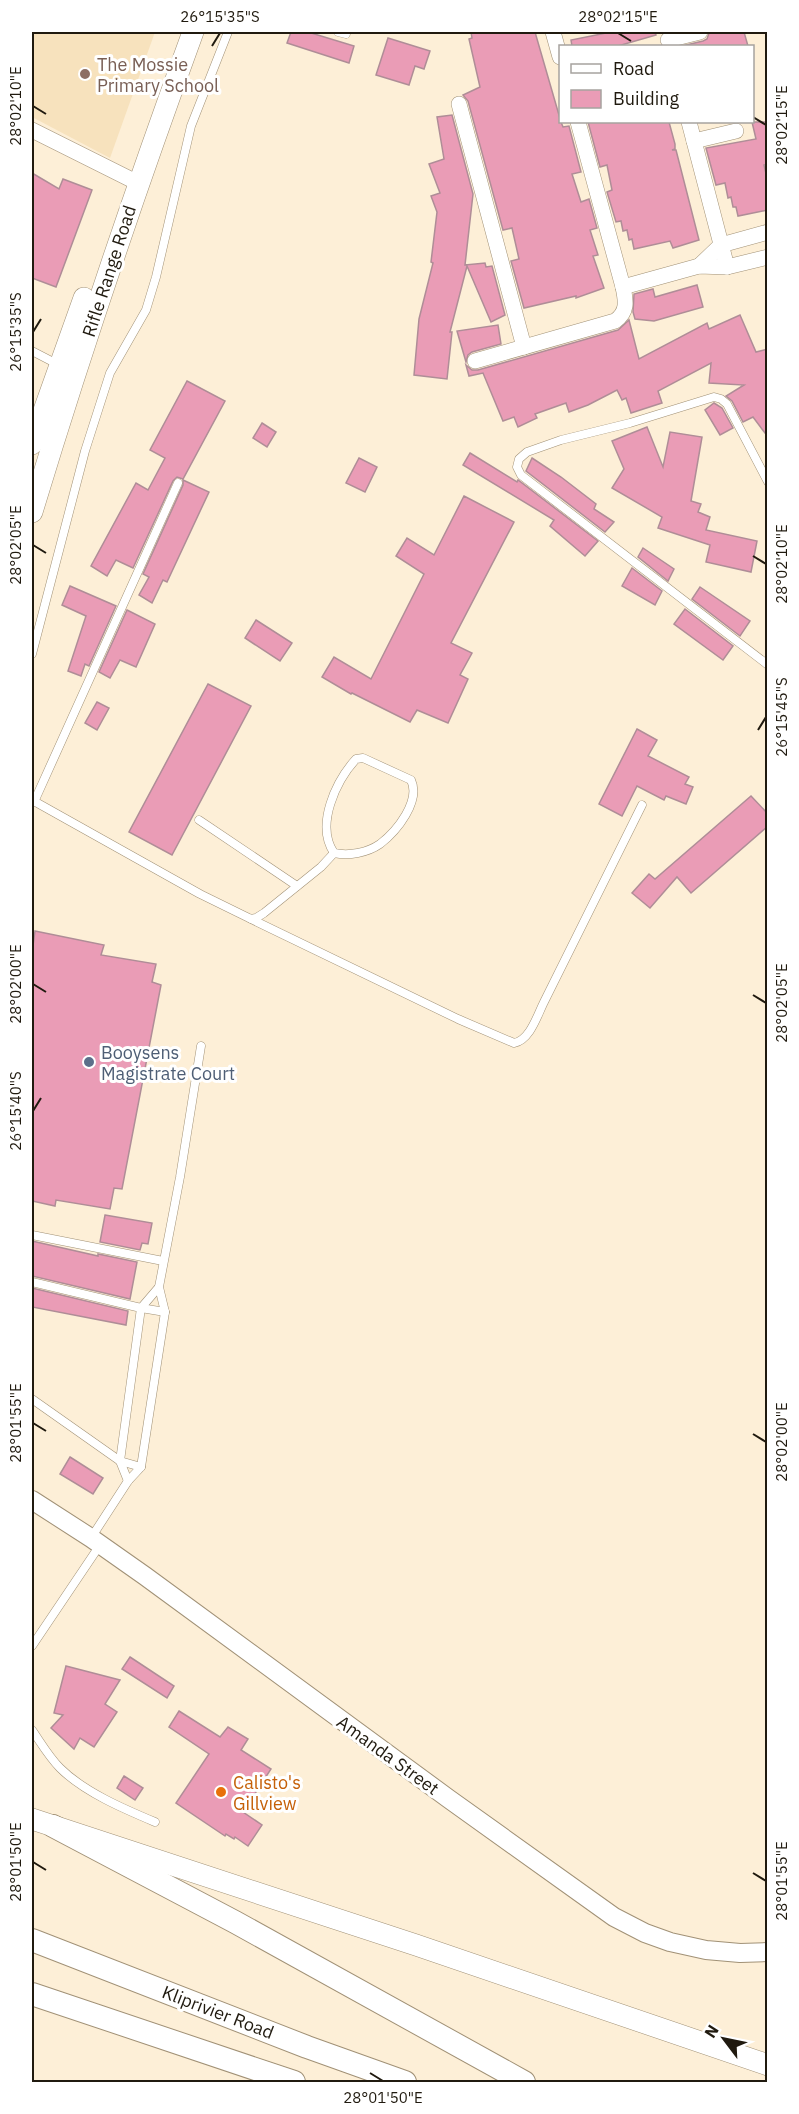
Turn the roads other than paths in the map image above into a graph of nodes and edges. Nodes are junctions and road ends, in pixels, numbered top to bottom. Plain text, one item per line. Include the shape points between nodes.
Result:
1 (180, 32) edge
2 (192, 32) edge
3 (228, 32) edge
4 (554, 32) edge
5 (700, 32) edge
6 (668, 39) edge
7 (559, 50) edge
8 (459, 104) dead end
9 (578, 123) edge
10 (689, 123) edge
11 (32, 130) edge
12 (736, 131) dead end
13 (694, 141) junction
14 (133, 180) junction
15 (768, 232) edge
16 (721, 245) junction
17 (768, 257) edge
18 (699, 266) junction
19 (727, 267) junction
20 (623, 287) junction
21 (524, 347) junction
22 (32, 351) edge
23 (475, 361) dead end
24 (60, 366) junction
25 (32, 444) edge
26 (768, 482) edge
27 (178, 483) dead end
28 (32, 512) edge
29 (32, 654) edge
30 (768, 665) edge
31 (33, 801) edge
32 (642, 805) dead end
33 (199, 820) dead end
34 (334, 853) junction
35 (297, 886) junction
36 (251, 919) junction
37 (201, 1046) dead end
38 (32, 1234) edge
39 (163, 1261) junction
40 (32, 1282) edge
41 (159, 1287) junction
42 (141, 1308) junction
43 (165, 1312) junction
44 (32, 1399) edge
45 (120, 1461) junction
46 (141, 1467) junction
47 (128, 1481) junction
48 (32, 1500) edge
49 (95, 1541) junction
50 (32, 1646) edge
51 (32, 1730) edge
52 (32, 1819) edge
53 (155, 1822) dead end
54 (53, 1826) junction
55 (32, 1940) edge
56 (768, 1952) edge
57 (32, 1994) edge
58 (768, 2065) edge
59 (294, 2082) edge
60 (405, 2082) edge
61 (524, 2082) edge

1 - 14 main road, Rifle Range Road
2 - 14 main road, Rifle Range Road
3 - 29 lane via 191,126 146,310 110,373
4 - 7 street
5 - 6 street
8 - 21 street
9 - 20 street
10 - 13 street
11 - 14 street
12 - 13 street
13 - 16 street
14 - 24 main road, Rifle Range Road
14 - 28 main road, Rifle Range Road
15 - 16 street
16 - 18 street
16 - 19 street
17 - 19 street
18 - 19 street
18 - 20 street
20 - 21 street via 626,304 615,321
21 - 23 street
22 - 24 lane
24 - 25 main road, Rifle Range Road
26 - 30 lane via 727,404 714,398 561,440 527,452 517,467 521,475
27 - 31 lane
31 - 36 lane
32 - 36 lane via 544,1002 527,1033 514,1044
33 - 35 lane
34 - 34 lane via 357,854 380,844 404,817 415,788 411,780 363,758 356,759 334,795 329,812 327,827
34 - 35 lane
35 - 36 lane
37 - 39 lane
38 - 39 lane
39 - 41 lane
40 - 42 lane
41 - 42 lane
41 - 43 lane
42 - 43 lane
42 - 45 lane
43 - 46 lane
44 - 45 lane
45 - 46 lane
45 - 47 lane
46 - 47 lane
47 - 49 lane
48 - 49 street, Amanda Street
49 - 50 lane
49 - 56 street, Amanda Street via 614,1917 679,1944 706,1950
51 - 53 lane via 62,1771 109,1803
52 - 54 main road
54 - 58 main road
54 - 61 main road
55 - 60 main road, Kliprivier Road
57 - 59 main road

